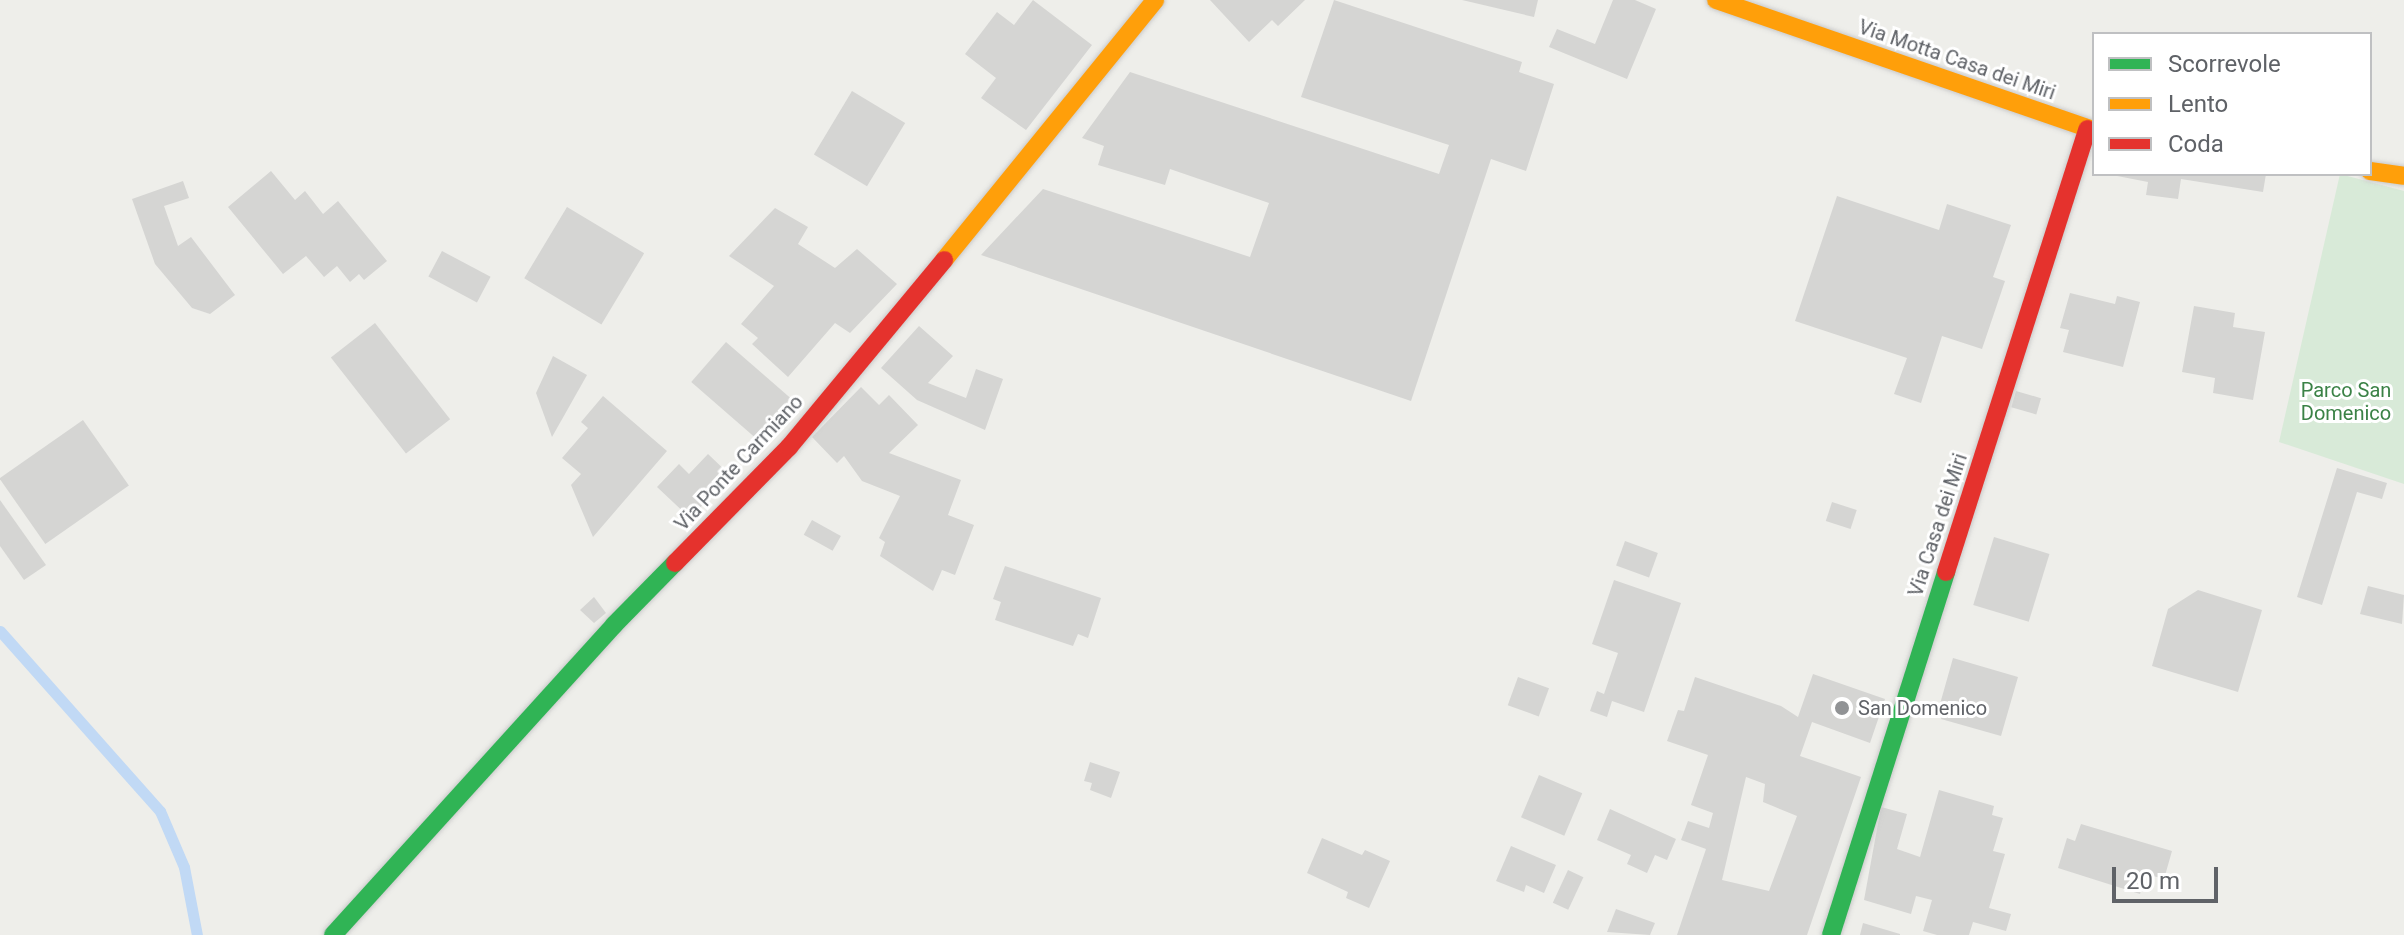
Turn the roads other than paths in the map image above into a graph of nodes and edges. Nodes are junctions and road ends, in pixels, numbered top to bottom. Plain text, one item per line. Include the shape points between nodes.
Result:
1 (1155, 0) edge
2 (1716, 0) edge
3 (2090, 129) edge
4 (2372, 171) edge
5 (2404, 176) edge
6 (333, 935) edge
7 (1831, 935) edge

1 - 6 street, Via Ponte Carmiano via 789,447 614,625
2 - 3 street, Via Motta Casa dei Miri
3 - 7 street, Via Casa dei Miri
4 - 5 street

